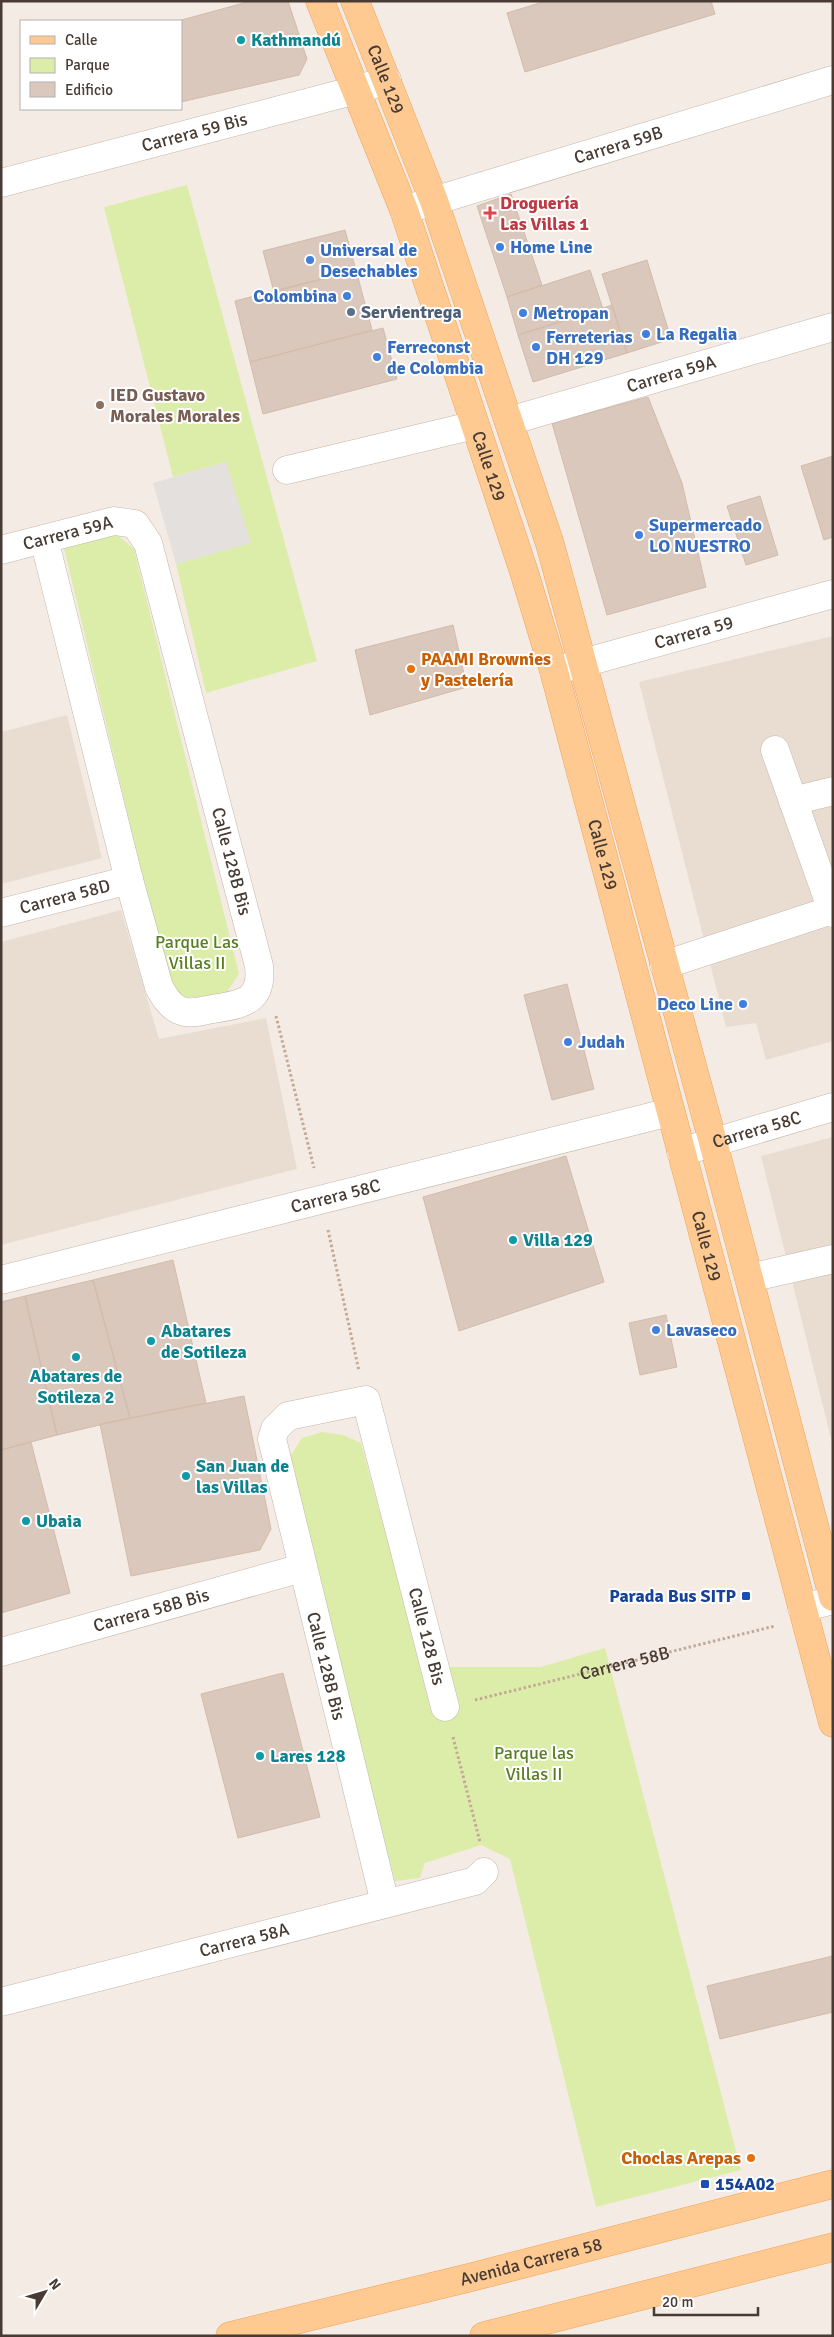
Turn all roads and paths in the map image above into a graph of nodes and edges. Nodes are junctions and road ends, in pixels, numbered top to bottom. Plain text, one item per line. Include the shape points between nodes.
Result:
1 (320, 1) edge
2 (355, 1) edge
3 (387, 80) junction
4 (833, 80) edge
5 (356, 90) junction
6 (1, 184) edge
7 (434, 201) junction
8 (404, 210) junction
9 (833, 327) edge
10 (510, 420) junction
11 (475, 425) junction
12 (287, 470) dead end
13 (135, 524) joint
14 (44, 539) junction
15 (1, 550) edge
16 (833, 594) edge
17 (584, 663) junction
18 (554, 671) junction
19 (775, 750) dead end
20 (833, 791) edge
21 (793, 801) junction
22 (129, 880) junction
23 (832, 912) edge
24 (1, 913) edge
25 (664, 964) junction
26 (833, 1107) edge
27 (670, 1112) junction
28 (713, 1142) junction
29 (680, 1152) junction
30 (833, 1259) edge
31 (749, 1278) junction
32 (1, 1280) edge
33 (275, 1429) joint
34 (302, 1568) junction
35 (833, 1596) edge
36 (833, 1600) edge
37 (803, 1614) junction
38 (1, 1652) edge
39 (445, 1707) junction
40 (833, 1723) edge
41 (484, 1872) joint
42 (384, 1903) junction
43 (1, 2002) edge
44 (833, 2184) edge
45 (833, 2247) edge
46 (230, 2336) edge
47 (484, 2336) edge

1 - 5 main road, Calle 129
2 - 3 main road, Calle 129
3 - 5 street, Carrera 59 Bis
3 - 7 main road, Calle 129
4 - 7 street, Carrera 59B
5 - 6 street, Carrera 59 Bis
5 - 8 main road, Calle 129
7 - 8 street, Carrera 59B
7 - 10 main road, Calle 129
8 - 11 main road, Calle 129
9 - 10 street, Carrera 59A
10 - 17 main road, Calle 129
11 - 12 street
11 - 18 main road, Calle 129
13 - 14 street, Carrera 59A via 114,521
13 - 22 street, Calle 128B Bis via 148,543 259,966 260,982 256,992 243,1004 189,1014 166,1000 159,986
14 - 15 street, Carrera 59A
14 - 22 street, Calle 128B Bis
16 - 17 street, Carrera 59
17 - 18 street, Carrera 59
17 - 25 main road, Calle 129
18 - 27 main road, Calle 129
19 - 21 street
20 - 21 street
21 - 23 street
22 - 24 street, Carrera 58D
23 - 25 street
25 - 28 main road, Calle 129
26 - 28 street, Carrera 58C
27 - 29 main road, Calle 129
27 - 32 street, Carrera 58C
28 - 29 street, Carrera 58C
28 - 31 main road, Calle 129
29 - 37 main road, Calle 129
30 - 31 street
31 - 35 main road, Calle 129
33 - 34 street, Calle 128B Bis via 272,1439
33 - 39 street, Calle 128 Bis via 288,1416 366,1400
34 - 38 street, Carrera 58B Bis
34 - 42 street, Calle 128B Bis
36 - 37 street
37 - 39 path, Carrera 58B
37 - 40 main road, Calle 129
39 - 41 path, Calle 128 Bis via 485,1862
41 - 42 street, Carrera 58A via 475,1881
42 - 43 street, Carrera 58A
44 - 46 main road, Avenida Carrera 58
45 - 47 main road

